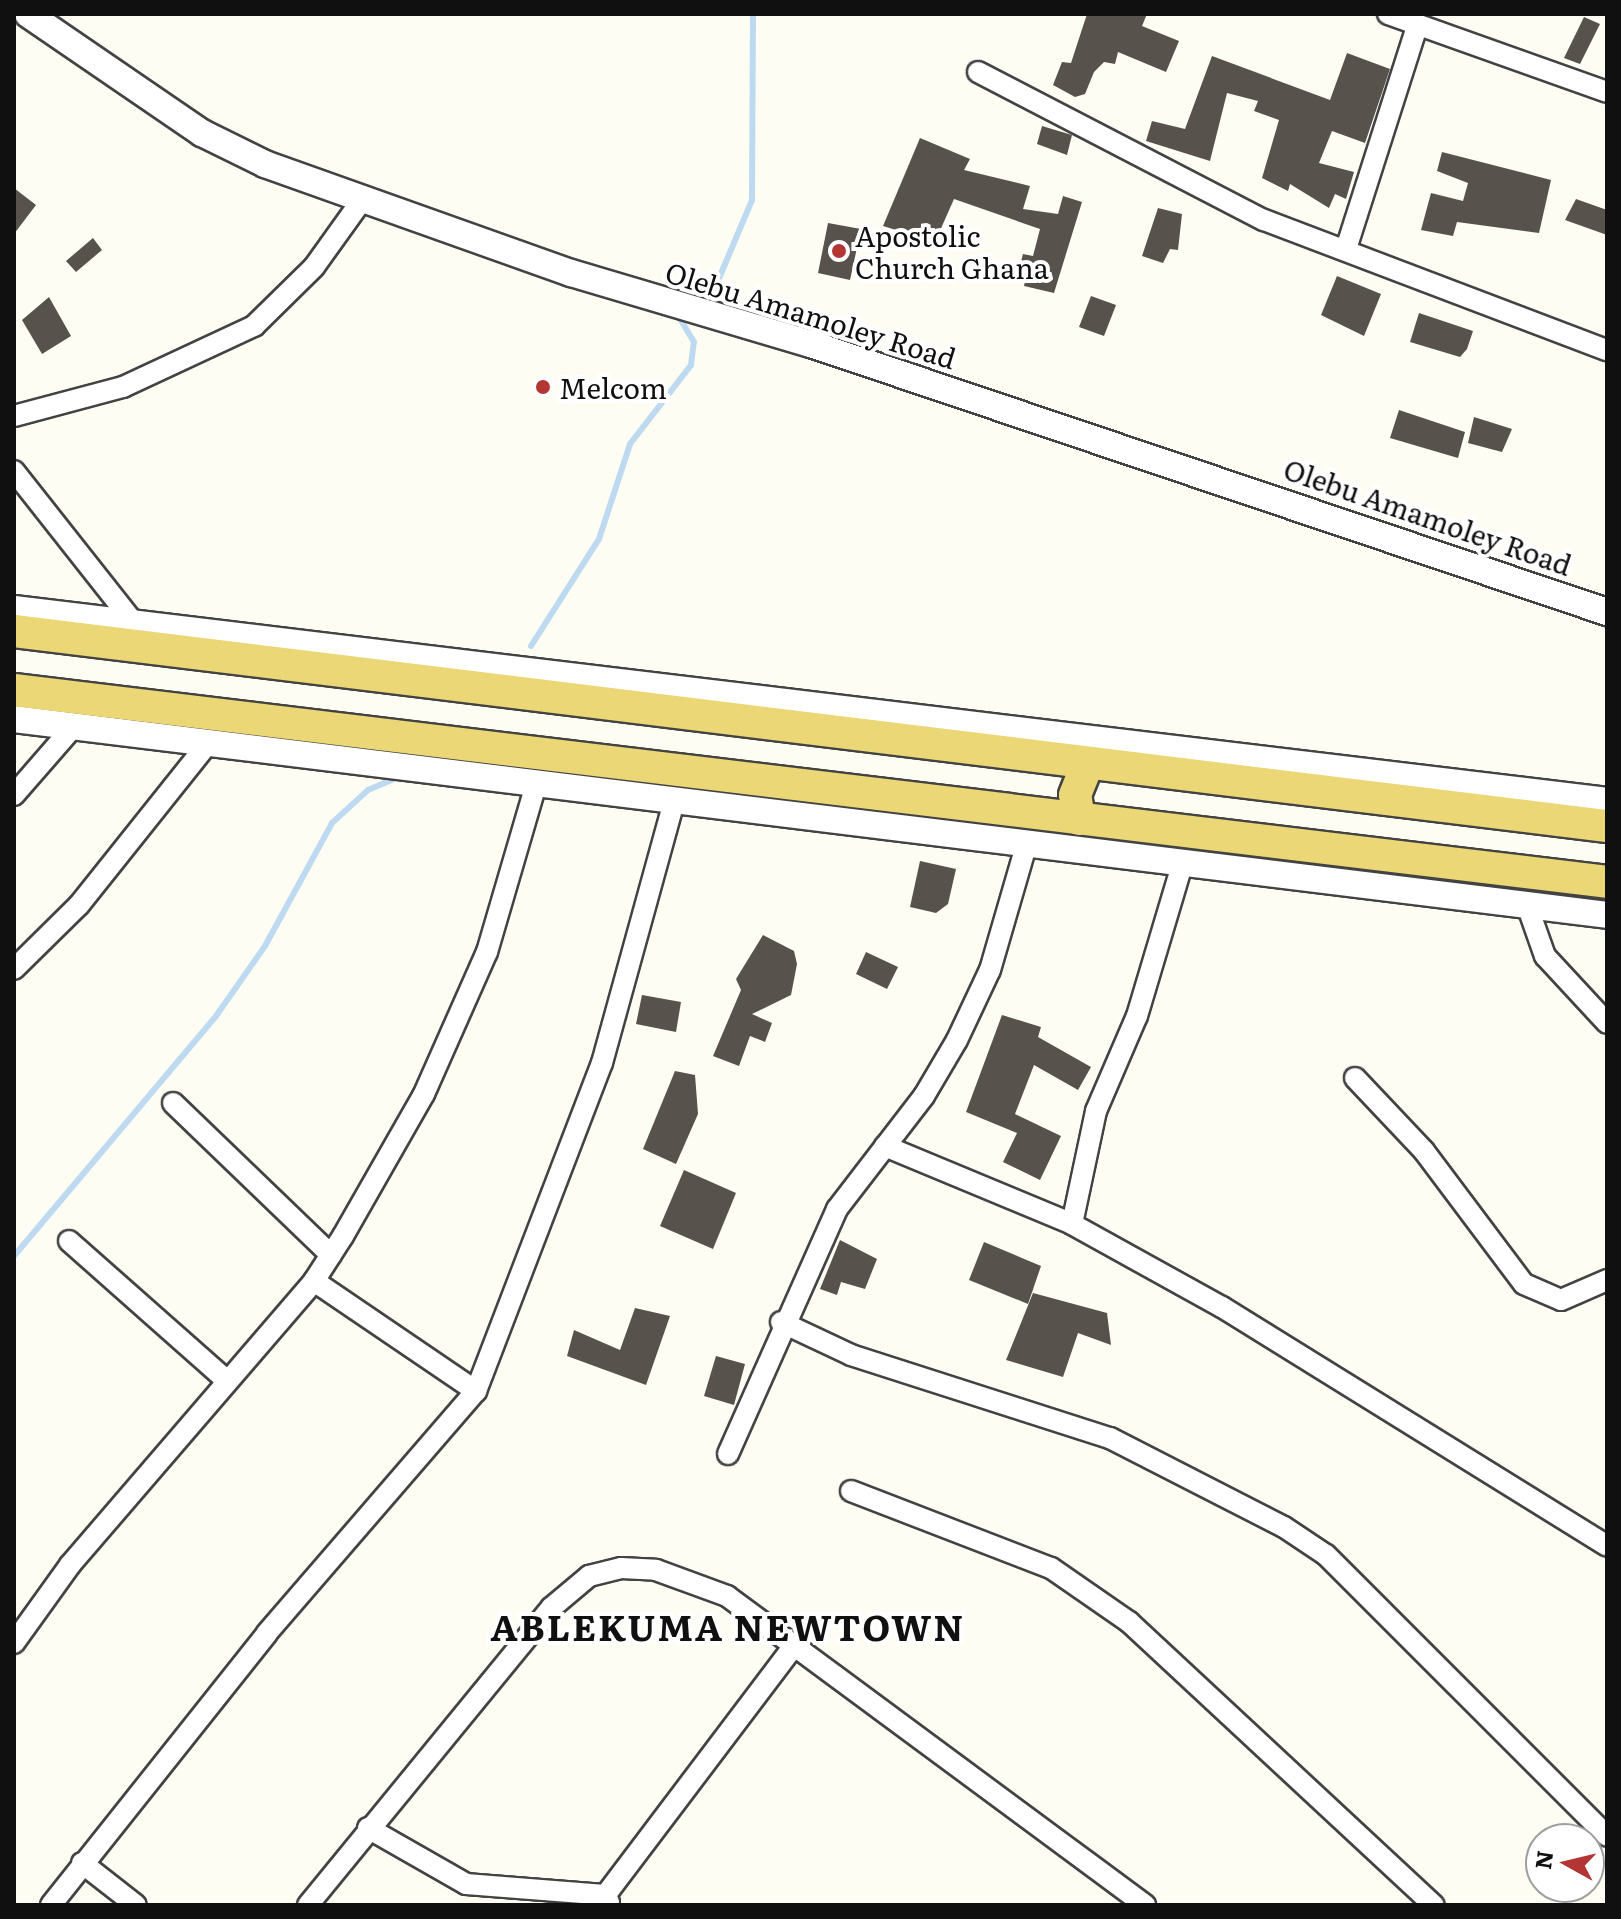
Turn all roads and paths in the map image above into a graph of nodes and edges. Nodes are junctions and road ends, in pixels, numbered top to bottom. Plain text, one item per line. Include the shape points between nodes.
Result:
1 (28, 14) edge
2 (1388, 14) edge
3 (1417, 26) junction
4 (978, 72) dead end
5 (1607, 92) edge
6 (362, 200) junction
7 (1346, 249) junction
8 (1607, 350) edge
9 (14, 416) edge
10 (14, 471) edge
11 (14, 609) edge
12 (1607, 612) edge
13 (134, 623) junction
14 (14, 631) edge
15 (14, 690) edge
16 (14, 719) edge
17 (74, 726) junction
18 (206, 746) junction
19 (1087, 766) junction
20 (536, 784) junction
21 (14, 795) edge
22 (1607, 801) edge
23 (674, 802) junction
24 (1079, 819) junction
25 (1607, 826) edge
26 (1027, 843) junction
27 (1183, 862) junction
28 (1607, 882) edge
29 (1527, 905) junction
30 (1607, 915) edge
31 (14, 969) edge
32 (1607, 1023) edge
33 (1355, 1078) dead end
34 (173, 1103) dead end
35 (885, 1146) junction
36 (1072, 1224) junction
37 (69, 1241) dead end
38 (331, 1255) junction
39 (1607, 1280) edge
40 (314, 1281) junction
41 (781, 1322) junction
42 (226, 1380) junction
43 (476, 1391) junction
44 (728, 1454) dead end
45 (851, 1491) dead end
46 (1607, 1546) edge
47 (14, 1643) edge
48 (796, 1643) junction
49 (368, 1828) junction
50 (1607, 1836) edge
51 (82, 1863) junction
52 (605, 1902) edge
53 (51, 1905) edge
54 (136, 1905) edge
55 (308, 1905) edge
56 (1145, 1905) edge
57 (1434, 1905) edge

1 - 6 street, Olebu Amamoley Road via 202,133
2 - 3 street
3 - 5 street
3 - 7 street
4 - 7 street via 1264,220
6 - 9 street via 314,267 254,326 123,387
6 - 12 street, Olebu Amamoley Road
7 - 8 street
10 - 13 street
11 - 13 street
13 - 22 street
14 - 19 main road
15 - 24 main road
16 - 17 street
17 - 18 street
17 - 21 street
18 - 20 street
18 - 31 street via 79,905
19 - 24 main road via 1075,795
19 - 25 main road
20 - 23 street
20 - 38 street via 481,966 424,1094
23 - 26 street
23 - 43 street via 602,1063
24 - 28 main road
26 - 27 street
26 - 35 street via 990,970 924,1096
27 - 29 street
27 - 36 street via 1137,1016 1096,1111
29 - 30 street
29 - 32 street via 1545,956
33 - 39 street via 1424,1151 1524,1284 1561,1300
34 - 38 street
35 - 36 street
35 - 41 street via 837,1209
36 - 46 street via 1222,1307
37 - 42 street
38 - 40 street
40 - 42 street
40 - 43 street
41 - 44 street
41 - 50 street via 851,1355 1110,1438 1284,1527 1326,1555
42 - 47 street via 70,1565
43 - 51 street via 267,1633
45 - 57 street via 1004,1547 1095,1597 1209,1691
48 - 49 street via 727,1596 656,1570 589,1576 551,1608
48 - 52 street
48 - 56 street
49 - 52 street via 466,1884
49 - 55 street
51 - 53 street
51 - 54 street

